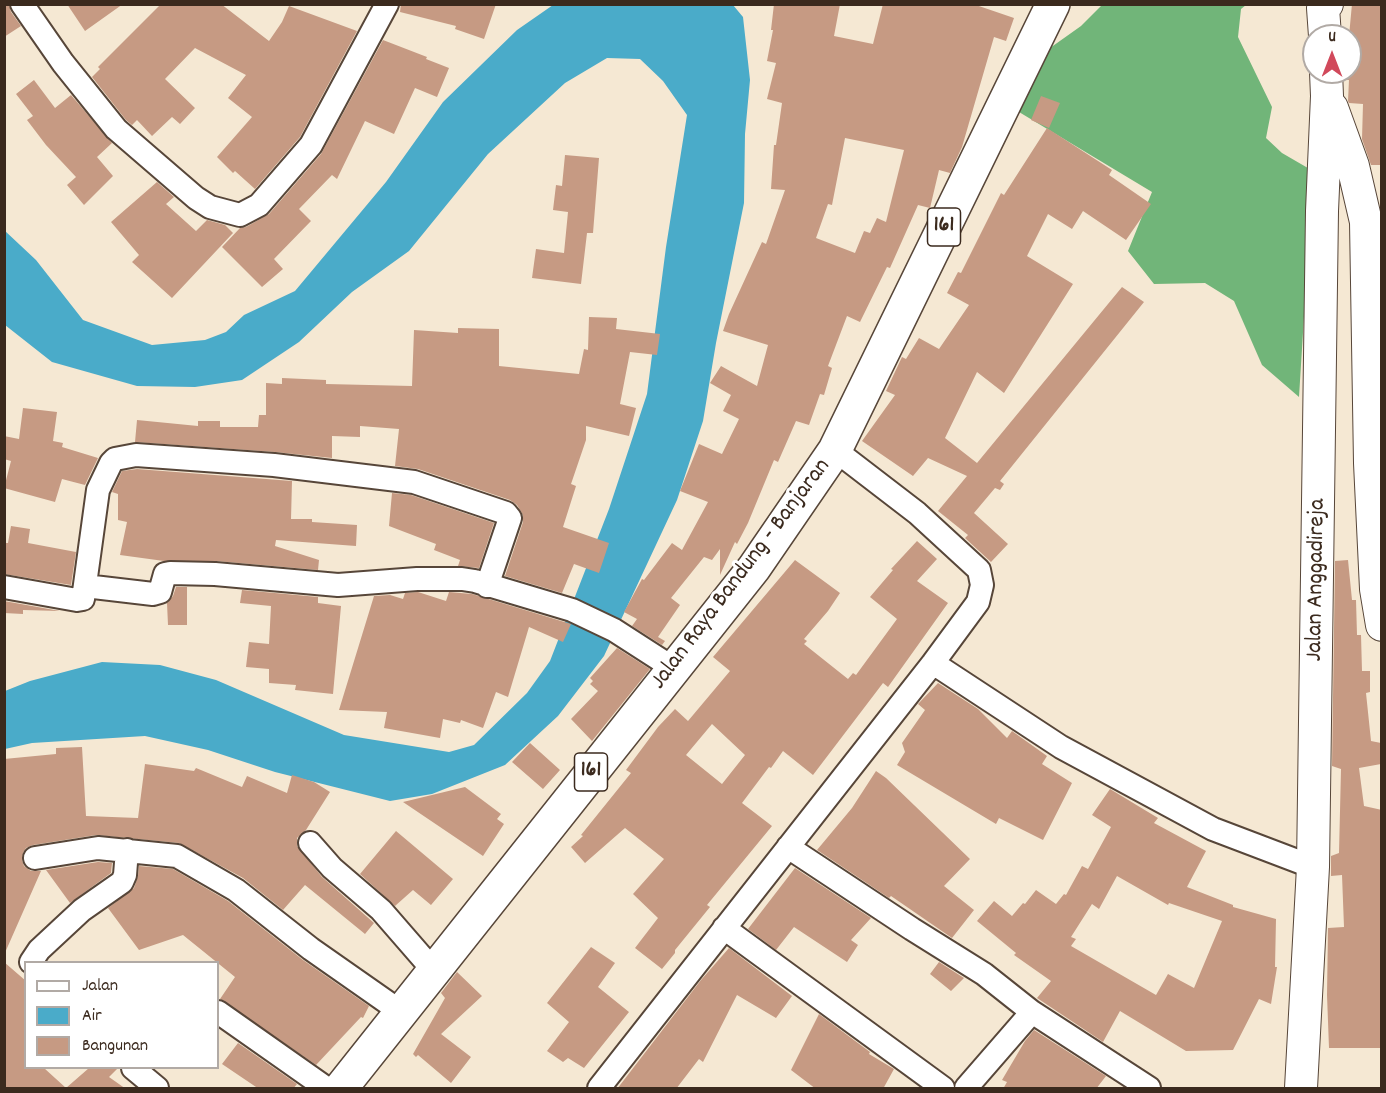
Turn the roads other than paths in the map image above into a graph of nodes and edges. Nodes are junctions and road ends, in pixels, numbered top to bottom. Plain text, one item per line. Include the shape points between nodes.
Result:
1 (22, 4) edge
2 (387, 4) edge
3 (1053, 4) edge
4 (1327, 4) edge
5 (1324, 24) edge
6 (1327, 84) edge
7 (835, 450) junction
8 (4, 586) edge
9 (86, 586) junction
10 (487, 586) junction
11 (1382, 625) edge
12 (933, 663) junction
13 (673, 668) junction
14 (310, 843) dead end
15 (788, 847) junction
16 (128, 850) junction
17 (35, 858) dead end
18 (1313, 867) junction
19 (724, 928) junction
20 (32, 961) edge
21 (434, 971) junction
22 (401, 1012) junction
23 (1032, 1012) junction
24 (219, 1013) edge
25 (134, 1069) edge
26 (158, 1089) edge
27 (326, 1089) edge
28 (341, 1089) edge
29 (599, 1089) edge
30 (943, 1089) edge
31 (966, 1089) edge
32 (1149, 1089) edge
33 (1301, 1089) edge

1 - 2 street via 116,129 210,207 240,215 259,204 311,145
3 - 7 main road, Jalan Raya Bandung - Banjaran / 161
4 - 5 main road via 1323,8
6 - 11 main road via 1366,222 1370,463 1376,589
6 - 18 main road, Jalan Anggadireja
7 - 12 street via 922,517 979,570 982,585 978,602
7 - 13 main road, Jalan Raya Bandung - Banjaran / 161 via 754,568
8 - 9 street via 77,600 83,599
9 - 10 street via 153,594 160,592 165,574 170,573 338,585 462,579
9 - 10 street via 103,476 115,459 136,455 274,465 414,482 509,514
10 - 13 street via 572,610 614,630
12 - 15 street
12 - 18 street via 1060,747 1213,829
13 - 21 main road, Jalan Raya Bandung - Banjaran / 161
14 - 21 street via 381,910
15 - 19 street
15 - 23 street via 984,974
16 - 17 street via 98,848
16 - 20 street via 122,882 82,910
16 - 22 street via 186,860 236,890 311,950
18 - 33 main road, Jalan Anggadireja
19 - 29 street
19 - 30 street
21 - 22 main road, Jalan Raya Bandung - Banjaran / 161
22 - 28 main road, Jalan Raya Bandung - Banjaran / 161
23 - 31 street
23 - 32 street
24 - 27 street
25 - 26 street

